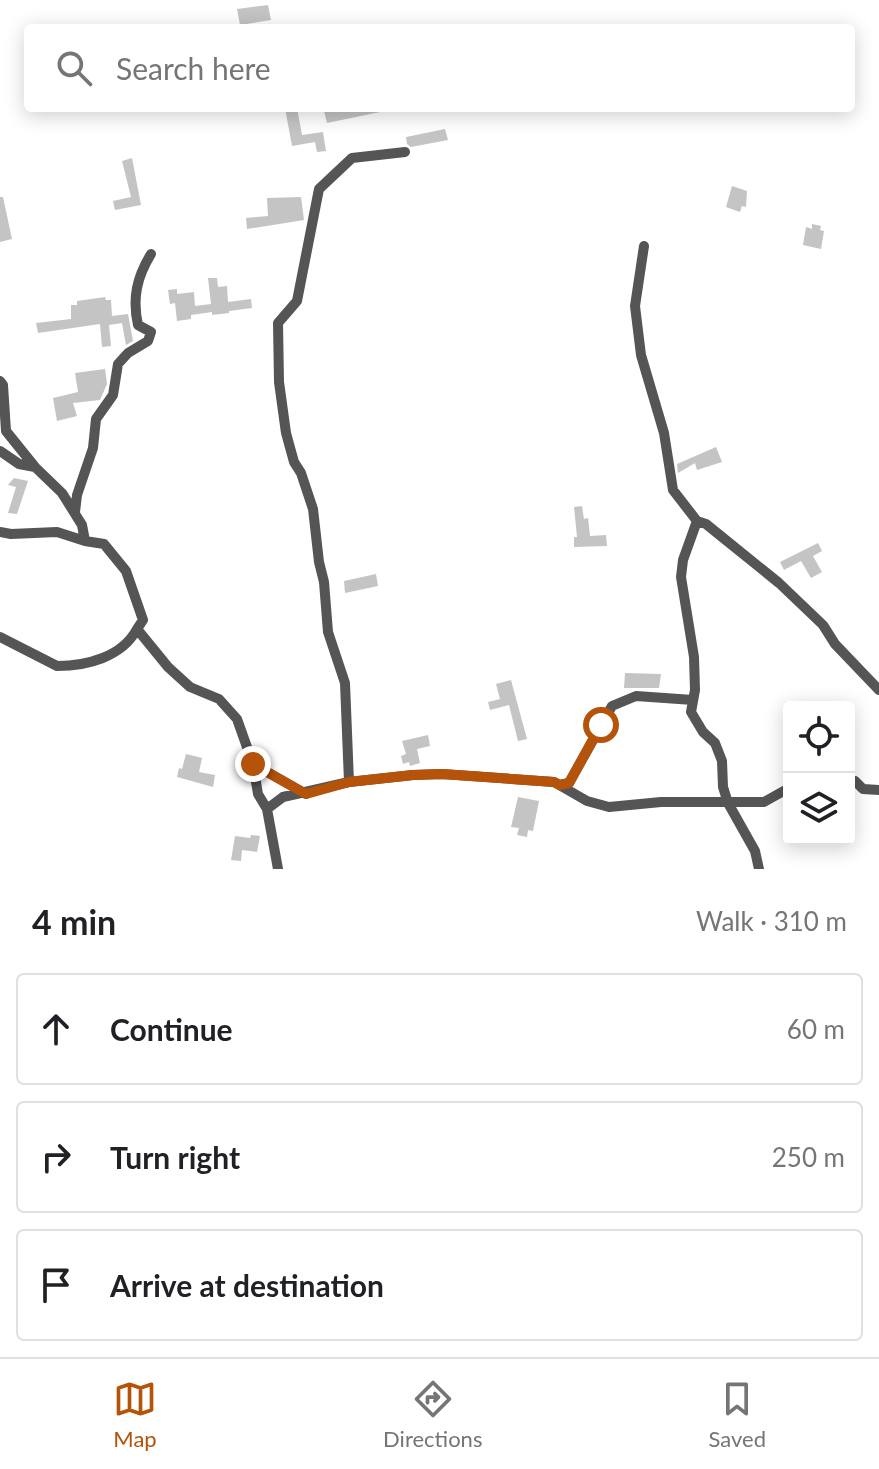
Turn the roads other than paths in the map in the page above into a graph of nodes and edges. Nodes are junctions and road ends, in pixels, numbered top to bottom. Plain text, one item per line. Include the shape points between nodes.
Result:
1 (405, 152) dead end
2 (644, 246) dead end
3 (151, 254) dead end
4 (0, 381) edge
5 (0, 451) edge
6 (35, 467) junction
7 (75, 512) junction
8 (697, 521) junction
9 (0, 532) edge
10 (85, 541) junction
11 (137, 629) junction
12 (0, 637) edge
13 (879, 690) edge
14 (693, 700) junction
15 (253, 764) junction
16 (855, 781) edge
17 (349, 782) junction
18 (560, 785) junction
19 (879, 790) edge
20 (783, 791) edge
21 (306, 794) junction
22 (728, 803) junction
23 (267, 809) junction
24 (278, 869) edge
25 (759, 869) edge

1 - 17 street via 352,158 319,189 297,301 278,323 286,433 313,509 328,632 345,683
2 - 8 street via 635,306 641,355 664,433 673,490
3 - 7 street via 135,292 138,325 151,332 148,341 118,364 110,402 96,419
4 - 6 street via 6,431
5 - 6 street
6 - 7 street
7 - 10 street
8 - 13 street via 779,583
8 - 14 street via 681,577 694,657
9 - 10 street via 57,532
10 - 11 street via 104,544 126,571 143,620
11 - 12 street via 125,647 68,666 57,666
11 - 15 street via 190,687 219,699 237,719
14 - 18 street via 636,696 612,706 569,783
14 - 22 street via 693,719 715,743 722,761
15 - 21 street
15 - 23 street via 258,794
16 - 19 street via 863,789
17 - 18 street via 442,774
17 - 21 street
18 - 22 street via 609,807
20 - 22 street via 764,802
21 - 23 street via 283,797
22 - 25 street via 755,851
23 - 24 street

